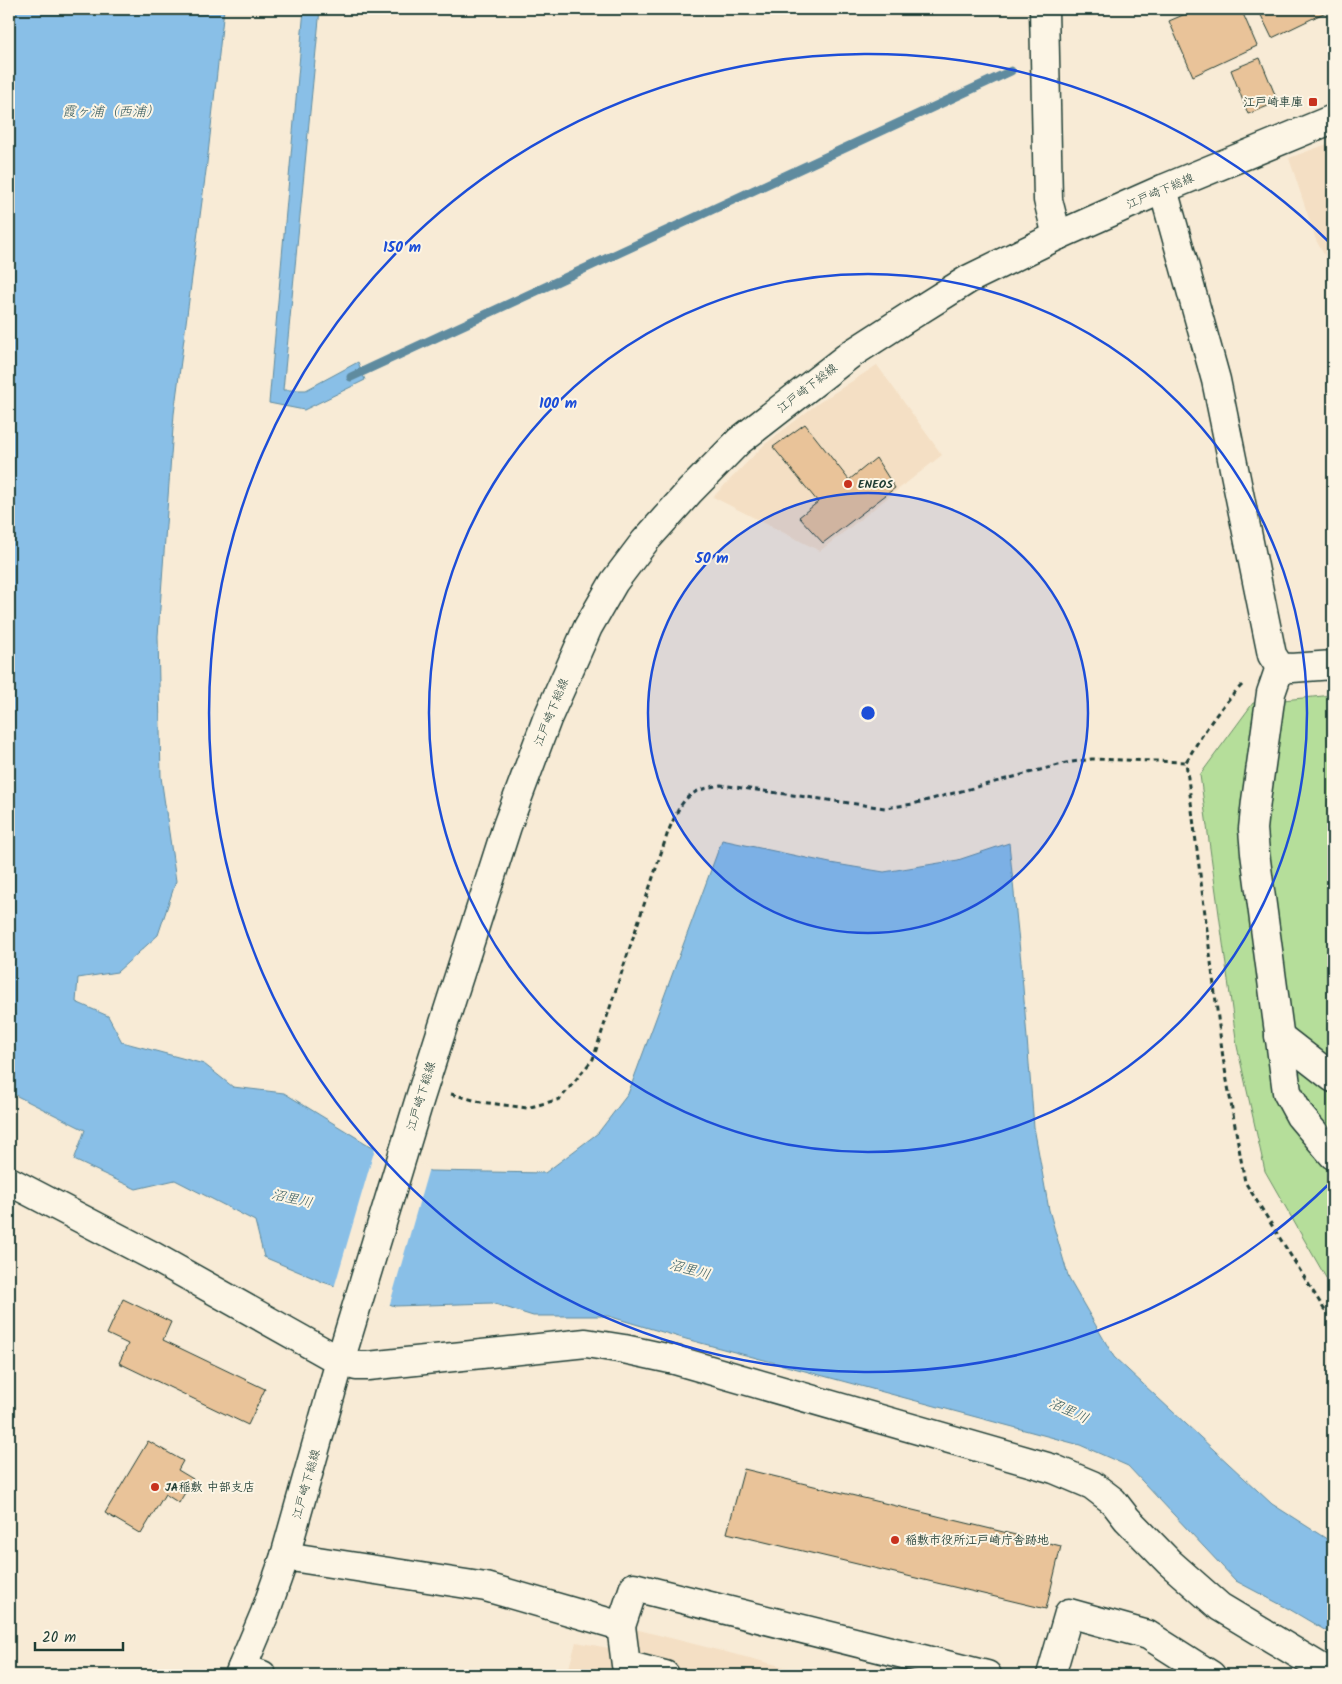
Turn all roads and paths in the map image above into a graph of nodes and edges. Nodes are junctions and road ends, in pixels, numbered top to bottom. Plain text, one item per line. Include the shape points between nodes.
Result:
1 (1044, 9) edge
2 (1333, 119) edge
3 (1163, 189) junction
4 (1057, 236) junction
5 (1276, 661) junction
6 (1333, 665) edge
7 (1186, 762) junction
8 (1279, 1036) junction
9 (1333, 1078) edge
10 (422, 1092) junction
11 (1333, 1155) edge
12 (9, 1181) edge
13 (1333, 1317) edge
14 (344, 1350) junction
15 (285, 1556) junction
16 (621, 1626) junction
17 (248, 1673) edge
18 (665, 1675) edge
19 (986, 1675) edge
20 (1051, 1675) edge
21 (1211, 1675) edge
22 (1333, 1675) edge

1 - 4 street via 1048,200
2 - 3 street, 江戸崎下総線
3 - 4 street, 江戸崎下総線
3 - 5 street via 1216,380
4 - 10 street, 江戸崎下総線 via 969,279 851,354 793,398 739,441 690,491 614,582 588,627 547,719 507,826
5 - 6 street via 1292,668
5 - 7 path via 1230,697 1205,729
5 - 8 street via 1253,829
7 - 10 path via 1092,759 1066,762 913,804 885,808 721,785 693,792 686,797 668,832 593,1059 560,1099 527,1108
7 - 13 path via 1222,1058 1245,1182 1324,1309
8 - 9 street
8 - 11 street via 1291,1102
10 - 14 street, 江戸崎下総線
12 - 14 street
14 - 15 street, 江戸崎下総線
14 - 22 street via 356,1366 368,1366 586,1343 624,1349 675,1360 1054,1469 1092,1485 1112,1501 1169,1562 1220,1607
15 - 16 street via 486,1587
15 - 17 street, 江戸崎下総線
16 - 18 street via 626,1665
16 - 19 street via 634,1587
20 - 21 street via 1069,1613 1148,1634

